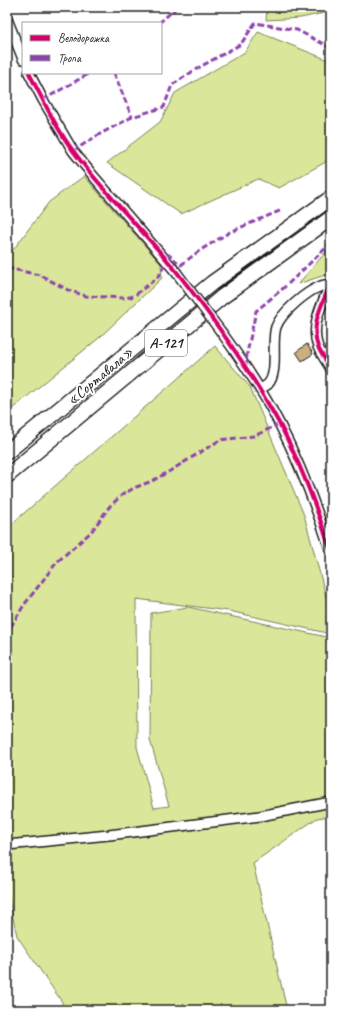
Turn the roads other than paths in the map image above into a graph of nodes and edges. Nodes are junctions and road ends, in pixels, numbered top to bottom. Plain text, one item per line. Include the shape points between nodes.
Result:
1 (7, 20) edge
2 (22, 57) edge
3 (30, 74) edge
4 (331, 198) edge
5 (331, 218) edge
6 (330, 284) edge
7 (331, 368) edge
8 (260, 389) junction
9 (7, 452) edge
10 (7, 476) edge
11 (331, 552) edge
12 (331, 802) edge
13 (7, 846) edge

1 - 2 street
3 - 8 street, bridge via 73,151 176,272
4 - 9 highway, «Сортавала» / А-121 via 212,283
5 - 10 highway, «Сортавала» / А-121 via 222,296
6 - 7 street via 317,318 315,334 318,347
6 - 8 street via 318,287 291,306 277,326 271,378
8 - 11 street via 301,469
12 - 13 street via 260,816

